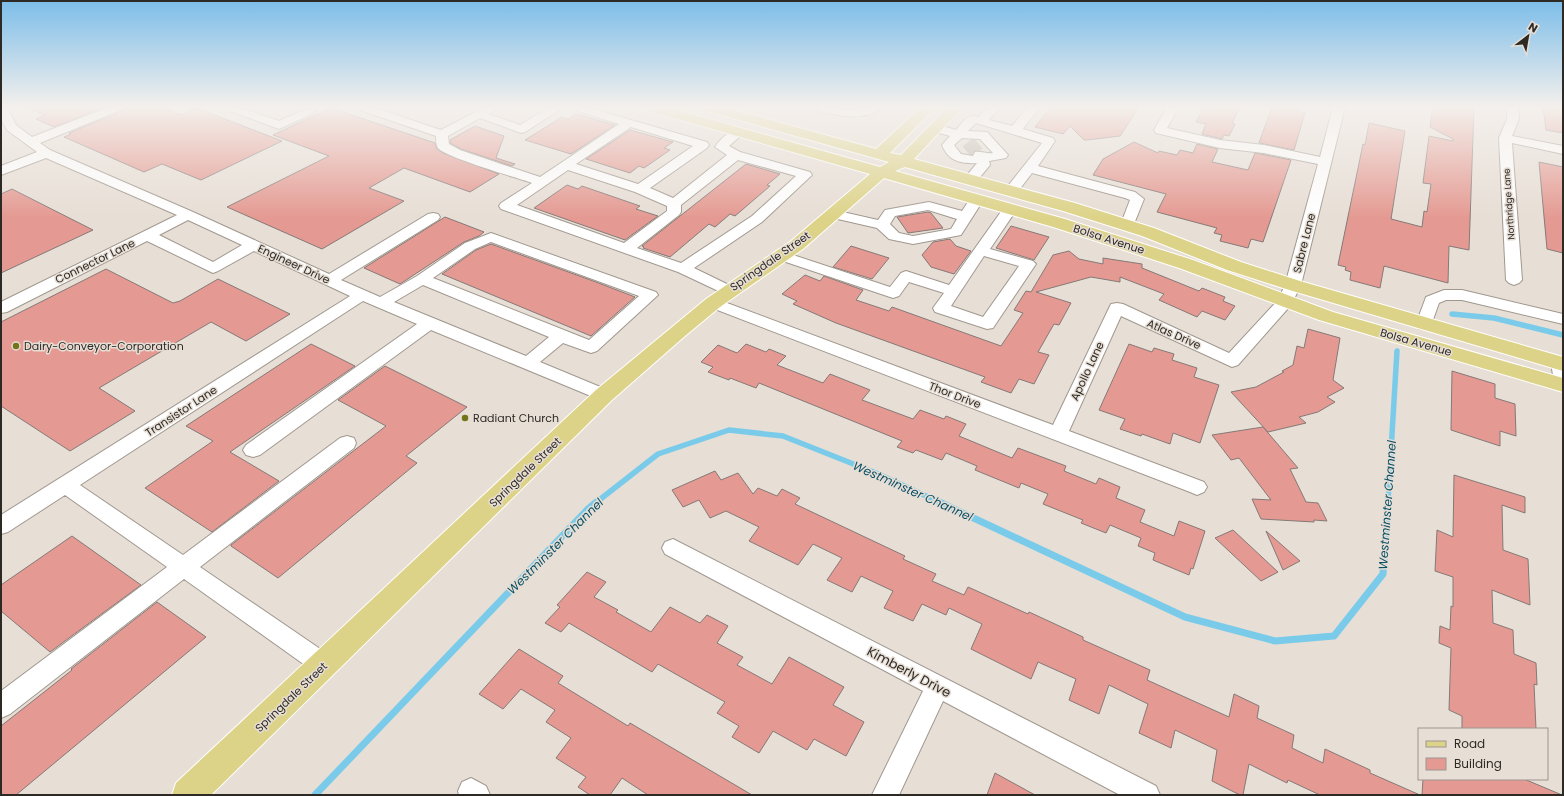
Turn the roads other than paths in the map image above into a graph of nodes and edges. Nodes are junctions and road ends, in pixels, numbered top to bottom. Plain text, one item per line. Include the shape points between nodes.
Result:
1 (34, 144) edge
2 (444, 144) edge
3 (597, 144) edge
4 (703, 144) joint
5 (724, 144) edge
6 (782, 144) edge
7 (844, 144) edge
8 (890, 144) edge
9 (920, 144) edge
10 (948, 144) edge
11 (992, 144) tunnel mouth
12 (1046, 144) edge
13 (1221, 144) edge
14 (1329, 144) edge
15 (1505, 144) edge
16 (1535, 144) edge
17 (721, 147) junction
18 (1563, 150) edge
19 (46, 153) junction
20 (880, 154) junction
21 (736, 156) junction
22 (981, 156) junction
23 (904, 161) junction
24 (1324, 162) junction
25 (566, 165) junction
26 (1030, 168) junction
27 (1, 171) edge
28 (882, 172) junction
29 (971, 179) junction
30 (542, 182) junction
31 (640, 189) junction
32 (977, 199) junction
33 (1011, 200) junction
34 (674, 204) junction
35 (834, 214) junction
36 (188, 215) junction
37 (433, 217) dead end
38 (966, 217) junction
39 (882, 226) junction
40 (1127, 226) junction
41 (147, 235) junction
42 (254, 245) junction
43 (626, 249) junction
44 (982, 250) junction
45 (782, 256) junction
46 (683, 269) junction
47 (422, 279) junction
48 (330, 280) junction
49 (1514, 280) dead end
50 (954, 291) junction
51 (1289, 294) junction
52 (362, 295) junction
53 (721, 297) junction
54 (382, 303) junction
55 (2, 307) edge
56 (1117, 308) joint
57 (1563, 318) edge
58 (430, 323) junction
59 (1424, 324) junction
60 (561, 336) junction
61 (1232, 361) joint
62 (527, 364) junction
63 (1562, 369) edge
64 (1563, 385) edge
65 (604, 395) junction
66 (1058, 434) junction
67 (347, 443) dead end
68 (253, 450) dead end
69 (65, 485) junction
70 (1197, 487) dead end
71 (1, 526) edge
72 (673, 548) dead end
73 (183, 567) junction
74 (324, 665) junction
75 (937, 687) junction
76 (1, 706) edge
77 (188, 795) edge
78 (885, 795) edge
79 (1146, 795) edge

1 - 19 street, Engineer Drive
2 - 30 street via 456,153
3 - 25 street
4 - 17 street
4 - 31 street
5 - 17 street
6 - 28 main road, Bolsa Avenue
7 - 20 main road, Bolsa Avenue
8 - 20 main road
9 - 23 main road, Springdale Street
10 - 22 street via 949,150 963,159
11 - 22 street via 1002,155
12 - 26 street
13 - 24 street via 1264,149
14 - 24 street, Sabre Lane
15 - 49 street, Northridge Lane
16 - 18 street
17 - 21 street
19 - 27 street
19 - 36 street, Engineer Drive
20 - 23 main road, Bolsa Avenue
20 - 28 main road
21 - 34 street
21 - 46 street via 805,175 757,219
22 - 29 street via 984,165
23 - 28 main road, Springdale Street
23 - 29 main road, Bolsa Avenue
24 - 51 street, Sabre Lane
25 - 30 street
25 - 31 street
26 - 33 street
26 - 40 street via 1130,194 1137,199
28 - 32 main road, Bolsa Avenue
28 - 35 main road, Springdale Street
29 - 33 main road, Bolsa Avenue
30 - 43 street, Thor Drive via 506,206
31 - 34 street
32 - 33 main road, Bolsa Avenue
32 - 38 street
33 - 40 main road, Bolsa Avenue
33 - 44 street
33 - 51 main road, Bolsa Avenue via 1059,223
34 - 43 street via 674,212
35 - 39 street
35 - 45 main road, Springdale Street
36 - 41 street, Connector Lane
36 - 42 street, Engineer Drive
37 - 48 street
38 - 39 street via 929,206 897,211 890,214
38 - 39 street via 956,232 913,240 894,236
40 - 51 main road, Bolsa Avenue via 1234,266
41 - 42 street via 213,268
41 - 55 street, Connector Lane
42 - 48 street, Engineer Drive
43 - 46 street, Thor Drive
44 - 50 street
44 - 50 street via 1028,264 987,324 941,308
45 - 50 street via 893,293 906,276
45 - 53 main road, Springdale Street
46 - 53 street, Thor Drive
47 - 54 street
47 - 60 street
47 - 60 street via 470,246 491,236 650,295 592,347
48 - 52 street, Engineer Drive
51 - 59 main road, Bolsa Avenue
51 - 61 street, Sabre Lane
51 - 64 main road, Bolsa Avenue via 1326,316
52 - 54 street, Engineer Drive
52 - 69 street, Transistor Lane
53 - 65 main road, Springdale Street
53 - 66 street, Thor Drive
54 - 58 street, Engineer Drive
56 - 61 street, Atlas Drive
56 - 66 street, Apollo Lane
57 - 59 street via 1462,295 1444,295 1432,300
58 - 62 street, Engineer Drive
58 - 68 street
59 - 63 main road, Bolsa Avenue
60 - 62 street
62 - 65 street, Engineer Drive
65 - 74 main road, Springdale Street
66 - 70 street, Thor Drive
67 - 73 street
69 - 71 street, Transistor Lane
69 - 73 street
72 - 75 street, Kimberly Drive
73 - 74 street
73 - 76 street
74 - 77 main road, Springdale Street
75 - 78 street
75 - 79 street, Kimberly Drive

